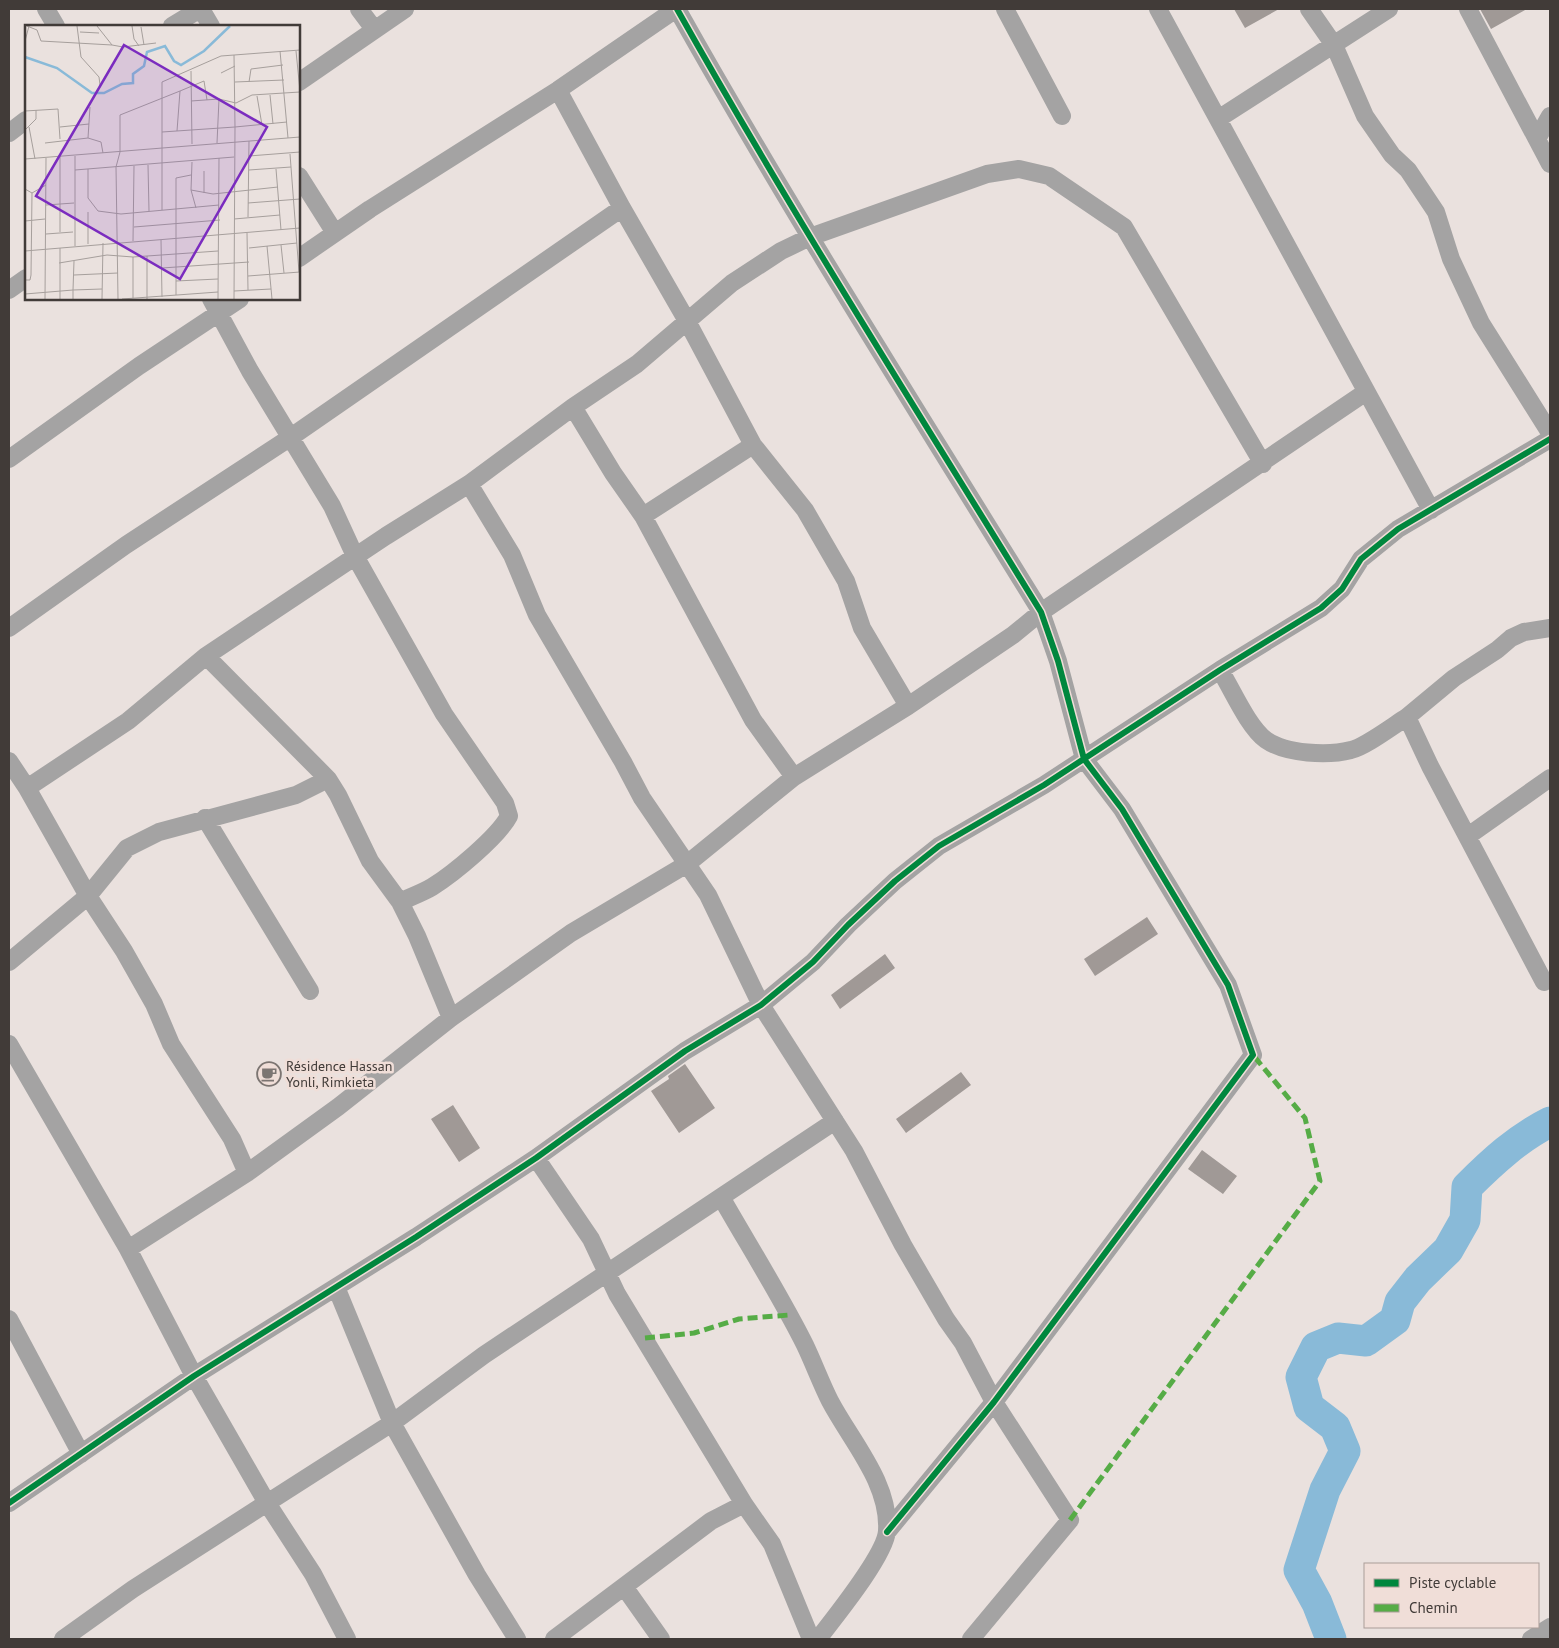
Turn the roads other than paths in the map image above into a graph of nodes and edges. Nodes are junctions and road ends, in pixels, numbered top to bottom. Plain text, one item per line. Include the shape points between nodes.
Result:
1 (46, 9) edge
2 (201, 9) edge
3 (359, 9) edge
4 (405, 9) edge
5 (677, 9) edge
6 (1005, 9) edge
7 (1158, 9) edge
8 (1309, 9) edge
9 (1390, 9) edge
10 (1468, 9) edge
11 (55, 25) edge
12 (174, 25) edge
13 (210, 25) edge
14 (374, 29) junction
15 (1334, 46) junction
16 (300, 81) edge
17 (558, 90) junction
18 (1062, 116) dead end
19 (1550, 116) edge
20 (1218, 119) junction
21 (25, 121) edge
22 (9, 133) edge
23 (1537, 139) junction
24 (1550, 164) edge
25 (300, 178) edge
26 (622, 208) junction
27 (335, 233) junction
28 (810, 237) junction
29 (300, 257) edge
30 (25, 279) edge
31 (9, 290) edge
32 (236, 300) edge
33 (214, 306) edge
34 (687, 321) junction
35 (1366, 392) junction
36 (573, 407) junction
37 (1550, 433) edge
38 (291, 437) junction
39 (1550, 439) edge
40 (753, 445) junction
41 (9, 459) edge
42 (1262, 464) junction
43 (468, 484) junction
44 (1431, 510) junction
45 (643, 516) junction
46 (355, 556) junction
47 (1041, 612) junction
48 (9, 628) edge
49 (1550, 628) edge
50 (206, 656) junction
51 (1220, 670) junction
52 (908, 706) junction
53 (1407, 717) junction
54 (1084, 759) junction
55 (9, 761) edge
56 (794, 777) junction
57 (1550, 778) edge
58 (328, 780) junction
59 (27, 788) junction
60 (205, 818) junction
61 (1468, 836) junction
62 (687, 864) junction
63 (88, 896) junction
64 (400, 902) junction
65 (9, 962) edge
66 (1544, 982) dead end
67 (310, 992) dead end
68 (761, 1005) junction
69 (451, 1018) junction
70 (9, 1044) edge
71 (835, 1121) junction
72 (536, 1158) junction
73 (247, 1172) junction
74 (721, 1197) junction
75 (128, 1249) junction
76 (606, 1273) junction
77 (336, 1287) junction
78 (11, 1328) edge
79 (194, 1376) junction
80 (994, 1402) junction
81 (392, 1423) junction
82 (81, 1454) junction
83 (9, 1503) edge
84 (267, 1504) junction
85 (744, 1504) junction
86 (887, 1532) junction
87 (624, 1588) junction
88 (1550, 1627) edge
89 (62, 1639) edge
90 (348, 1639) edge
91 (517, 1639) edge
92 (554, 1639) edge
93 (661, 1639) edge
94 (811, 1639) edge
95 (818, 1639) edge
96 (970, 1639) edge
97 (1531, 1639) edge

1 - 11 street
2 - 12 street
2 - 13 street
3 - 14 street
4 - 14 street
5 - 17 street
5 - 28 street
6 - 18 street
7 - 20 street
8 - 15 street
9 - 15 street
10 - 23 street
14 - 16 street
15 - 20 street
15 - 37 street via 1365,116 1436,212 1451,259 1481,324
17 - 26 street
17 - 27 street
19 - 23 street
20 - 35 street
21 - 22 street
23 - 24 street
25 - 27 street
26 - 34 street
26 - 38 street
27 - 29 street
28 - 34 street via 781,251 732,283
28 - 42 street via 987,174 1019,169 1049,176 1124,227
28 - 47 street
30 - 31 street
32 - 33 street
33 - 38 street
33 - 41 street
34 - 36 street via 638,364
34 - 40 street
35 - 42 street
35 - 44 street
36 - 43 street
36 - 45 street
38 - 46 street via 332,506
38 - 48 street via 126,545
39 - 44 street
40 - 45 street
40 - 52 street via 806,510 846,581 862,628
42 - 47 street
43 - 46 street
43 - 62 street via 512,555 537,615 642,798
44 - 51 street via 1398,529 1361,559 1342,589 1321,608
45 - 56 street via 753,720
46 - 50 street
46 - 64 street via 444,714 505,803 508,816 504,825 465,862 432,887
47 - 52 street via 1013,635
47 - 54 street via 1058,661
49 - 53 street via 1524,632 1511,638 1454,678
50 - 58 street
50 - 59 street via 128,720
51 - 53 street via 1253,725 1266,740 1288,750 1311,753 1352,750
51 - 54 street
52 - 56 street
53 - 61 street
54 - 68 street via 939,846 895,881 813,962
54 - 80 street via 1122,809 1228,985 1253,1055
55 - 59 street
56 - 62 street
57 - 61 street
58 - 60 street via 296,795
58 - 64 street via 370,861
59 - 63 street
60 - 63 street via 159,832 127,848
60 - 67 street
61 - 66 street
62 - 68 street via 708,895
62 - 69 street via 571,933
63 - 65 street
63 - 73 street via 124,951 154,1004 171,1044 232,1139
64 - 69 street
68 - 71 street
68 - 72 street via 684,1051
69 - 73 street via 338,1107
70 - 75 street
71 - 74 street
71 - 80 street
72 - 76 street via 591,1239
72 - 77 street
73 - 75 street
74 - 76 street
74 - 86 street via 874,1475
75 - 79 street
76 - 81 street
76 - 85 street
77 - 79 street
77 - 81 street
78 - 82 street
79 - 82 street
79 - 84 street
80 - 86 street
80 - 96 street via 1070,1520
81 - 84 street
81 - 91 street via 477,1575
82 - 83 street
84 - 89 street
84 - 90 street via 313,1574
85 - 87 street via 711,1521
85 - 94 street via 772,1544
86 - 95 street via 874,1561 851,1597
87 - 92 street
87 - 93 street
88 - 97 street

